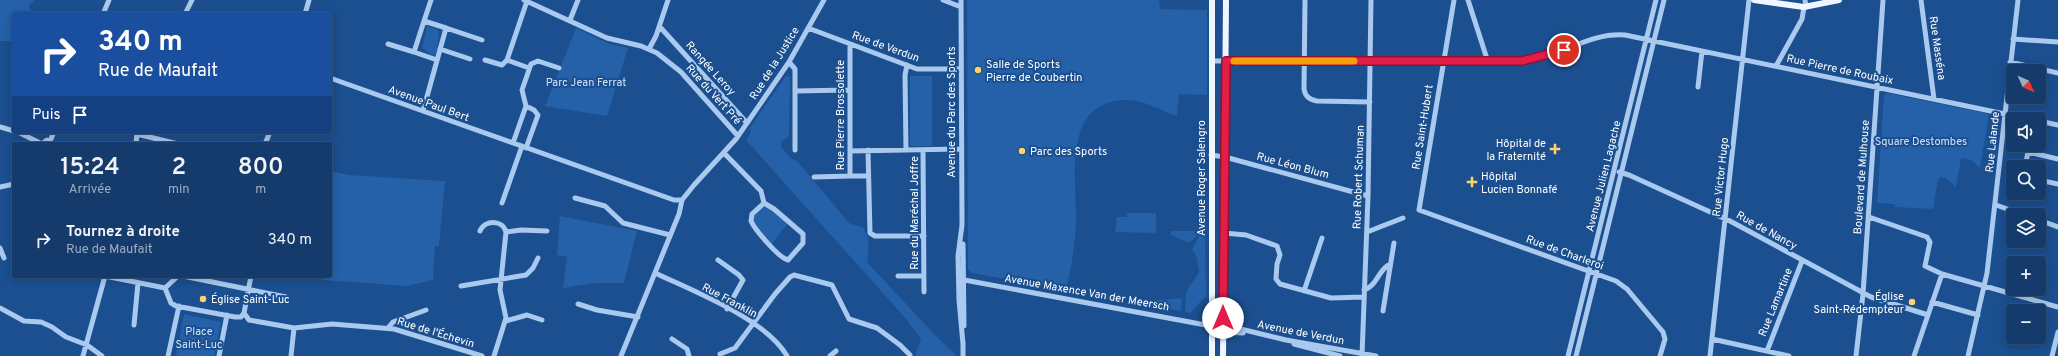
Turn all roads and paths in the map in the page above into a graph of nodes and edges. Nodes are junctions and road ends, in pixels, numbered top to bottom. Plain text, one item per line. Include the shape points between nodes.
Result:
1 (109, 0) edge
2 (192, 0) edge
3 (309, 0) edge
4 (431, 0) edge
5 (578, 0) edge
6 (668, 0) edge
7 (824, 0) edge
8 (943, 0) edge
9 (960, 0) edge
10 (1212, 0) edge
11 (1226, 0) edge
12 (1305, 0) edge
13 (1371, 0) edge
14 (1454, 0) edge
15 (1468, 0) edge
16 (1656, 0) edge
17 (1664, 0) edge
18 (1749, 0) edge
19 (1754, 0) edge
20 (1805, 0) edge
21 (1839, 0) edge
22 (1883, 0) edge
23 (1921, 0) edge
24 (2018, 0) edge
25 (525, 1) edge
26 (961, 7) junction
27 (1805, 7) junction
28 (104, 12) edge
29 (186, 12) edge
30 (306, 12) edge
31 (570, 20) junction
32 (424, 22) junction
33 (660, 27) junction
34 (446, 28) junction
35 (808, 28) junction
36 (1647, 39) junction
37 (2013, 39) junction
38 (482, 40) dead end
39 (1654, 40) junction
40 (2058, 42) edge
41 (388, 44) dead end
42 (850, 44) junction
43 (649, 49) junction
44 (440, 50) junction
45 (1702, 51) junction
46 (414, 52) junction
47 (1742, 59) junction
48 (437, 60) junction
49 (470, 60) dead end
50 (485, 60) dead end
51 (507, 60) junction
52 (1212, 61) junction
53 (1226, 61) junction
54 (1305, 61) junction
55 (789, 62) junction
56 (1370, 62) junction
57 (1443, 62) junction
58 (1488, 62) junction
59 (2010, 62) junction
60 (907, 65) junction
61 (1776, 66) junction
62 (529, 68) junction
63 (559, 68) dead end
64 (961, 69) junction
65 (2058, 73) edge
66 (332, 79) edge
67 (1698, 87) dead end
68 (1878, 87) junction
69 (849, 90) junction
70 (795, 91) junction
71 (1934, 100) junction
72 (1370, 102) junction
73 (526, 106) junction
74 (423, 111) junction
75 (2005, 114) junction
76 (2046, 122) edge
77 (747, 123) junction
78 (2058, 125) edge
79 (0, 127) edge
80 (12, 130) edge
81 (22, 134) edge
82 (141, 134) edge
83 (738, 136) junction
84 (38, 142) edge
85 (171, 142) edge
86 (513, 143) junction
87 (524, 147) junction
88 (961, 149) junction
89 (795, 150) dead end
90 (850, 150) junction
91 (868, 150) junction
92 (906, 150) junction
93 (923, 150) junction
94 (724, 153) junction
95 (1211, 155) junction
96 (1224, 157) junction
97 (2058, 159) edge
98 (2026, 160) edge
99 (1614, 172) junction
100 (1621, 173) junction
101 (850, 176) junction
102 (868, 176) junction
103 (814, 177) dead end
104 (2046, 181) edge
105 (12, 184) edge
106 (2058, 184) edge
107 (0, 186) edge
108 (1368, 196) junction
109 (575, 198) dead end
110 (682, 200) junction
111 (502, 203) dead end
112 (764, 203) junction
113 (1996, 205) junction
114 (2006, 209) edge
115 (1419, 210) joint
116 (1869, 217) junction
117 (1403, 218) dead end
118 (1725, 219) junction
119 (2046, 223) edge
120 (2058, 227) edge
121 (480, 231) dead end
122 (547, 231) dead end
123 (506, 232) junction
124 (1224, 232) junction
125 (1367, 232) junction
126 (670, 235) junction
127 (924, 236) junction
128 (1322, 238) dead end
129 (1394, 243) dead end
130 (0, 248) edge
131 (4, 258) dead end
132 (538, 258) dead end
133 (718, 260) dead end
134 (1802, 260) junction
135 (1390, 264) junction
136 (1589, 272) junction
137 (655, 273) junction
138 (1596, 274) junction
139 (1942, 274) junction
140 (898, 276) dead end
141 (924, 276) junction
142 (104, 278) edge
143 (114, 278) edge
144 (176, 278) edge
145 (192, 278) edge
146 (250, 278) edge
147 (501, 279) junction
148 (962, 280) junction
149 (138, 283) junction
150 (461, 286) dead end
151 (1985, 286) junction
152 (165, 288) junction
153 (248, 290) junction
154 (1304, 290) junction
155 (1364, 290) junction
156 (924, 292) dead end
157 (1863, 294) junction
158 (1364, 297) junction
159 (286, 298) dead end
160 (1932, 302) junction
161 (578, 304) dead end
162 (2058, 305) edge
163 (178, 306) junction
164 (0, 308) edge
165 (727, 309) junction
166 (426, 310) dead end
167 (1383, 311) dead end
168 (244, 313) junction
169 (227, 315) junction
170 (1928, 315) junction
171 (1978, 315) junction
172 (638, 317) junction
173 (542, 320) dead end
174 (506, 321) junction
175 (752, 323) junction
176 (134, 324) dead end
177 (1211, 326) junction
178 (294, 328) junction
179 (388, 328) junction
180 (1224, 328) junction
181 (2058, 332) edge
182 (672, 339) dead end
183 (1712, 339) junction
184 (87, 345) junction
185 (836, 351) dead end
186 (1767, 351) junction
187 (720, 354) dead end
188 (910, 355) edge
189 (1362, 355) edge
190 (83, 356) edge
191 (102, 356) edge
192 (168, 356) edge
193 (219, 356) edge
194 (291, 356) edge
195 (482, 356) edge
196 (494, 356) edge
197 (622, 356) edge
198 (689, 356) edge
199 (787, 356) edge
200 (830, 356) edge
201 (963, 356) edge
202 (1212, 356) edge
203 (1223, 356) edge
204 (1340, 356) edge
205 (1376, 356) edge
206 (1568, 356) edge
207 (1576, 356) edge
208 (1660, 356) edge
209 (1710, 356) edge
210 (1789, 356) edge
211 (1856, 356) edge
212 (1914, 356) edge
213 (1968, 356) edge
214 (2052, 356) edge

1 - 28 street
2 - 29 street
3 - 30 street
4 - 32 street
5 - 31 street
6 - 33 street
7 - 35 street, Rue de la Justice
8 - 26 street
9 - 26 street, Avenue du Parc des Sports
10 - 52 main road, Avenue Roger Salengro
11 - 53 main road, Avenue Roger Salengro
12 - 54 street
13 - 56 street, Rue Robert Schuman
14 - 57 street, Rue Saint-Hubert
15 - 58 street
16 - 36 street, Avenue Julien Lagache
17 - 39 street, Avenue Julien Lagache
18 - 47 street, Rue Victor Hugo
19 - 27 main road
20 - 27 street
21 - 27 main road
22 - 68 street, Boulevard de Mulhouse
23 - 71 street, Rue Masséna
24 - 37 street, Rue Lalande
25 - 31 street, Rue du Vert Pré
25 - 51 street
26 - 64 street, Avenue du Parc des Sports
27 - 61 street via 1802,19
31 - 43 street, Rue du Vert Pré via 607,38
32 - 34 street
32 - 46 street
33 - 43 street
33 - 77 street, Rangée Leroy
34 - 38 street
34 - 44 street
35 - 42 street, Rue de Verdun
35 - 55 street, Rue de la Justice
36 - 39 street, Rue Pierre de Roubaix
36 - 58 street, Rue Pierre de Roubaix via 1609,35 1532,60
36 - 99 street, Avenue Julien Lagache
37 - 40 street
37 - 59 street, Rue Lalande
39 - 45 street, Rue Pierre de Roubaix
39 - 100 street, Avenue Julien Lagache
41 - 46 street
42 - 60 street, Rue de Verdun
42 - 69 street, Rue Pierre Brossolette
43 - 83 street, Rue du Vert Pré via 679,69
44 - 48 street
44 - 49 street
45 - 47 street, Rue Pierre de Roubaix
45 - 67 street
46 - 48 street
47 - 61 street, Rue Pierre de Roubaix
47 - 118 street, Rue Victor Hugo
48 - 74 street
50 - 51 street via 502,65
51 - 62 street
52 - 53 street, Rue Pierre de Roubaix
52 - 95 main road, Avenue Roger Salengro
53 - 54 street, Rue Pierre de Roubaix
53 - 96 main road, Avenue Roger Salengro
54 - 56 street, Rue Pierre de Roubaix
54 - 72 street via 1304,89 1310,99
55 - 70 street via 794,67
55 - 77 street, Rue de la Justice
56 - 57 street, Rue Pierre de Roubaix
56 - 72 street, Rue Robert Schuman
57 - 58 street, Rue Pierre de Roubaix
57 - 115 street, Rue Saint-Hubert
59 - 65 street
59 - 75 street, Rue Lalande
60 - 64 street, Rue de Verdun via 922,70
60 - 92 street
61 - 68 street, Rue Pierre de Roubaix
62 - 63 street via 533,62 538,61
62 - 73 street via 522,90
64 - 88 street, Avenue du Parc des Sports
66 - 74 street, Avenue Paul Bert
68 - 71 street, Rue Pierre de Roubaix
68 - 116 street, Boulevard de Mulhouse
69 - 70 street
69 - 90 street, Rue Pierre Brossolette
70 - 89 street
71 - 75 street, Rue Pierre de Roubaix
72 - 108 street, Rue Robert Schuman
73 - 86 street
73 - 87 street via 538,114
74 - 86 street, Avenue Paul Bert
75 - 113 street, Rue Lalande
76 - 78 street
77 - 83 street, Rue de la Justice
79 - 80 street
81 - 84 street
82 - 85 street
83 - 94 street, Rue du Vert Pré
86 - 87 street, Avenue Paul Bert
87 - 110 street, Avenue Paul Bert via 674,200
87 - 111 street
88 - 93 street
88 - 148 street, Avenue du Parc des Sports
90 - 91 street
90 - 101 street, Rue Pierre Brossolette
91 - 92 street
91 - 102 street
92 - 93 street
93 - 127 street, Rue du Maréchal Joffre
94 - 110 street, Rue du Vert Pré
94 - 112 street via 762,191
95 - 96 street, Rue Léon Blum
95 - 177 main road, Avenue Roger Salengro
96 - 108 street, Rue Léon Blum
96 - 124 main road, Avenue Roger Salengro
97 - 98 street via 2028,152
99 - 100 street, Rue de Nancy
99 - 136 street, Avenue Julien Lagache
100 - 118 street, Rue de Nancy
100 - 138 street, Avenue Julien Lagache
101 - 102 street
101 - 103 street, Rue Pierre Brossolette
102 - 127 street via 870,234
104 - 106 street
105 - 107 street
108 - 125 street, Rue Robert Schuman
109 - 126 street via 605,206 623,223
110 - 126 street, Rue du Vert Pré
112 - 112 street via 752,214 750,221 765,242 788,260 803,243 803,234
113 - 114 street
113 - 151 street, Rue Lalande
115 - 136 street, Rue de Charleroi
116 - 139 street via 1927,237 1930,242 1924,265
116 - 157 street, Boulevard de Mulhouse
117 - 125 street
118 - 134 street, Rue de Nancy
118 - 183 street, Rue Victor Hugo
119 - 120 street
121 - 123 street via 488,222 502,225
122 - 123 street
123 - 147 street
124 - 154 street via 1244,234 1275,245 1280,254 1276,265 1276,281
124 - 180 main road, Avenue Roger Salengro
125 - 155 street, Rue Robert Schuman
126 - 137 street, Rue du Vert Pré
127 - 141 street, Rue du Maréchal Joffre
128 - 154 street
129 - 135 street
130 - 131 street
132 - 147 street via 526,274
133 - 165 street via 743,280
134 - 157 street, Rue de Nancy
134 - 186 street, Rue Lamartine
135 - 155 street via 1370,287
135 - 167 street
136 - 138 street, Rue de Charleroi
136 - 206 street, Avenue Julien Lagache
137 - 165 street, Rue Franklin
137 - 172 street, Rue du Vert Pré
138 - 207 street, Avenue Julien Lagache
138 - 208 street, Rue de Charleroi via 1616,281 1624,287 1663,332 1665,339
139 - 151 street
139 - 160 street
140 - 141 street, Rue du Maréchal Joffre
141 - 156 street, Rue du Maréchal Joffre
142 - 184 street
143 - 149 street
144 - 152 street
145 - 153 street
146 - 153 street
147 - 150 street
147 - 174 street via 500,290
148 - 177 street, Avenue Maxence Van der Meersch
148 - 201 street, Avenue du Parc des Sports
149 - 152 street
149 - 176 street
151 - 162 street
151 - 171 street, Rue Lalande
152 - 163 street via 171,303
153 - 159 street
153 - 168 street
154 - 158 street via 1331,298
155 - 158 street, Rue Robert Schuman
157 - 170 street, Rue de Nancy
157 - 211 street, Boulevard de Mulhouse
158 - 189 street, Rue Robert Schuman
160 - 170 street
160 - 171 street
161 - 172 street
163 - 169 street
163 - 192 street
164 - 184 street via 24,321 48,324 66,337
165 - 175 street, Rue Franklin
166 - 179 street via 393,322
168 - 169 street via 238,318
168 - 178 street, Rue de l'Échevin via 249,320
169 - 193 street
170 - 212 street
171 - 213 street, Rue Lalande
172 - 197 street, Rue du Vert Pré
173 - 174 street via 527,315
174 - 196 street
175 - 187 street via 735,348
175 - 188 street via 790,277 796,275 832,284 849,318 877,328
175 - 199 street, Rue Franklin via 770,336
177 - 180 street, Avenue de Verdun
177 - 202 main road, Avenue Roger Salengro
178 - 179 street, Rue de l'Échevin via 332,324
178 - 194 street
179 - 195 street, Rue de l'Échevin
180 - 189 street, Avenue de Verdun
180 - 203 main road, Avenue Roger Salengro
180 - 204 street, Avenue de Verdun
181 - 214 street
182 - 198 street via 687,349
183 - 186 street
183 - 209 street, Rue Victor Hugo
184 - 190 street
184 - 191 street
185 - 200 street
186 - 210 street
189 - 205 street, Avenue de Verdun

